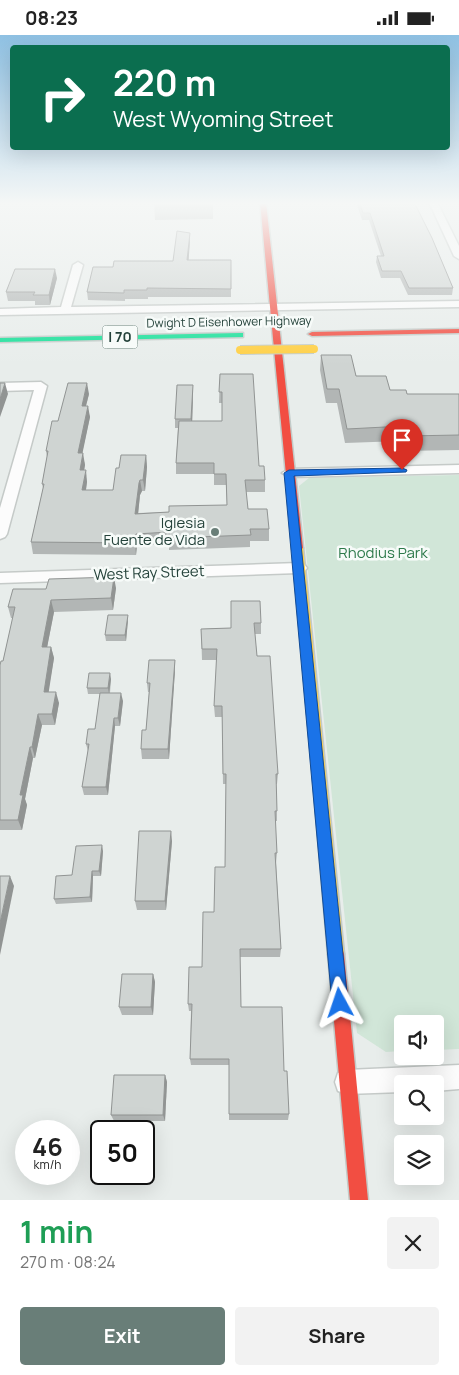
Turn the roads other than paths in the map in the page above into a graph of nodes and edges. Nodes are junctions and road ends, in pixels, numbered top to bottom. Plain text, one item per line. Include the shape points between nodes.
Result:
1 (269, 256) edge
2 (78, 265) dead end
3 (459, 304) edge
4 (274, 307) junction
5 (65, 311) junction
6 (0, 313) edge
7 (459, 331) edge
8 (285, 334) dead end
9 (307, 334) dead end
10 (245, 335) dead end
11 (267, 335) dead end
12 (0, 340) edge
13 (319, 349) dead end
14 (235, 350) dead end
15 (0, 387) edge
16 (459, 469) edge
17 (289, 473) junction
18 (0, 534) edge
19 (299, 568) junction
20 (0, 578) edge
21 (459, 1077) edge
22 (347, 1082) junction
23 (359, 1200) edge

1 - 4 main road
2 - 5 street
3 - 4 street
4 - 5 street
4 - 17 main road
5 - 6 street
7 - 9 main road, Dwight D Eisenhower Highway
8 - 11 main road, Dwight D Eisenhower Highway
10 - 12 main road, Dwight D Eisenhower Highway / I 70
13 - 14 main road, Dwight D Eisenhower Highway, bridge
15 - 18 street via 41,386
16 - 17 street
17 - 19 main road
19 - 20 street, West Ray Street
19 - 22 main road
21 - 22 street
22 - 23 main road

